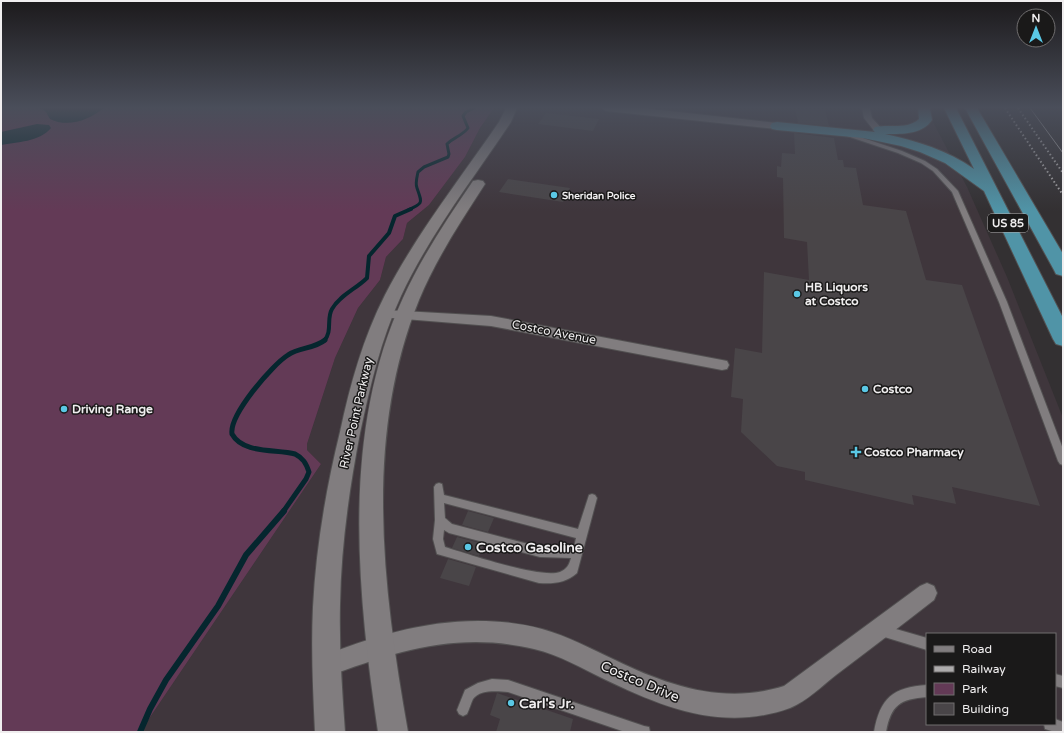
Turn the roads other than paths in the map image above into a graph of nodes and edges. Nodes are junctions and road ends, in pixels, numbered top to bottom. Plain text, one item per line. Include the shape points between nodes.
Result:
1 (492, 142) edge
2 (869, 142) edge
3 (899, 142) edge
4 (967, 142) edge
5 (990, 142) edge
6 (993, 193) junction
7 (1063, 270) edge
8 (395, 314) junction
9 (1063, 339) edge
10 (722, 365) dead end
11 (1063, 461) edge
12 (439, 487) dead end
13 (440, 498) junction
14 (592, 498) dead end
15 (440, 520) junction
16 (582, 535) junction
17 (578, 551) junction
18 (927, 593) dead end
19 (877, 630) junction
20 (926, 644) edge
21 (379, 647) junction
22 (326, 666) junction
23 (926, 692) edge
24 (463, 710) dead end
25 (1053, 725) edge
26 (1063, 728) edge
27 (330, 732) edge
28 (393, 732) edge
29 (644, 732) edge
30 (880, 732) edge

1 - 8 street, River Point Parkway via 412,262
2 - 11 lane via 928,164 958,196 1003,302
3 - 6 highway via 924,149 955,163
4 - 6 highway, US 85
5 - 7 highway, US 85
6 - 9 highway, US 85
8 - 10 street, Costco Avenue via 504,323
8 - 21 street, River Point Parkway via 371,475 370,541
8 - 22 street, River Point Parkway via 370,354 361,382 339,491 327,588
12 - 13 lane
13 - 15 lane
13 - 16 lane
14 - 16 lane
15 - 17 lane via 449,528 540,552 568,554
15 - 17 lane via 438,538 441,551 533,577 554,579 568,575
16 - 17 lane
18 - 19 street, Costco Drive
19 - 20 lane
19 - 21 street, Costco Drive via 790,696 740,708 708,705 685,699 633,680 553,644 504,632 444,632 413,637
21 - 22 street, Costco Drive
21 - 28 street, River Point Parkway
22 - 27 street, River Point Parkway
23 - 30 lane via 910,692 893,700 882,717
24 - 29 lane via 470,694 486,685 497,684
25 - 26 lane

